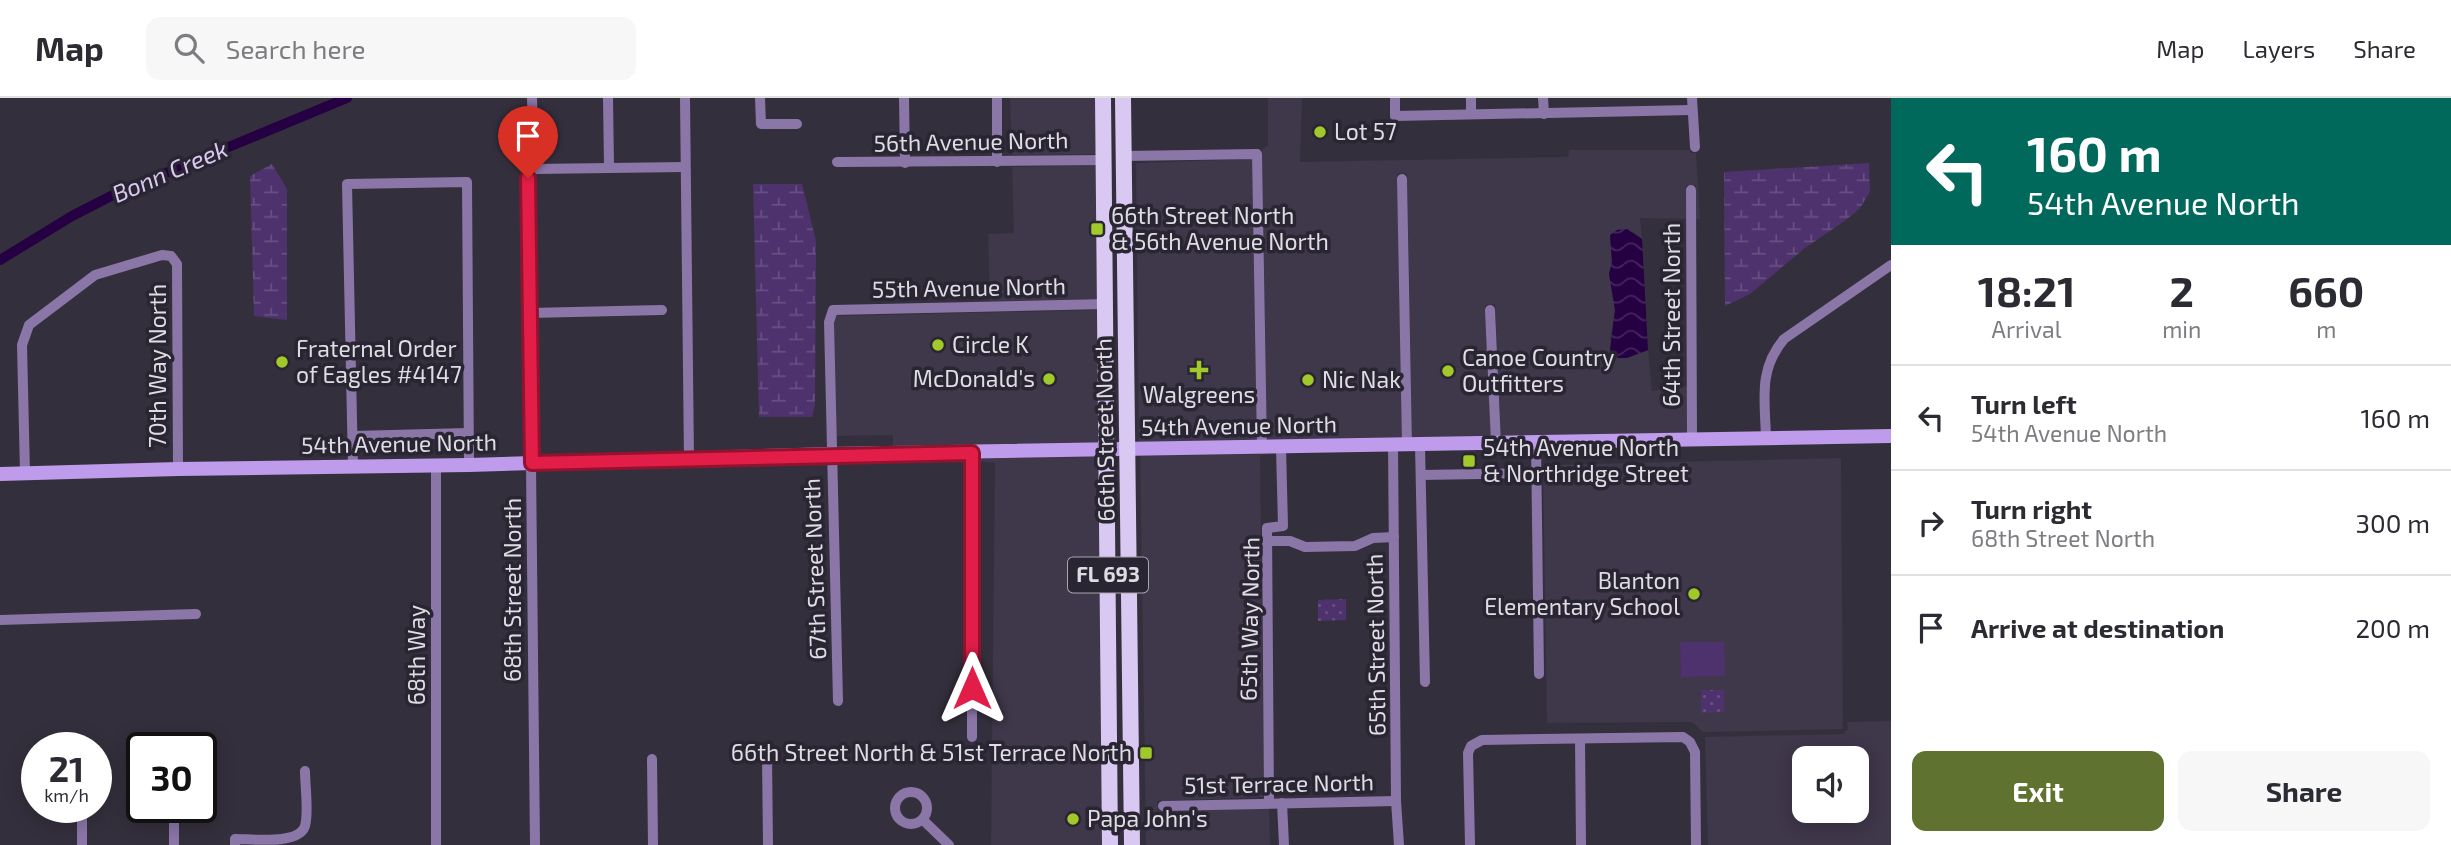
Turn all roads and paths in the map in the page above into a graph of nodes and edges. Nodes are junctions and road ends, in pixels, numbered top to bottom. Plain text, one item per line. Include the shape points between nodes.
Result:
1 (532, 98) edge
2 (607, 98) edge
3 (685, 98) edge
4 (760, 98) edge
5 (904, 98) edge
6 (998, 98) edge
7 (1103, 98) edge
8 (1110, 98) edge
9 (1123, 98) edge
10 (1395, 98) edge
11 (1471, 98) edge
12 (1544, 98) edge
13 (1616, 98) edge
14 (1692, 98) edge
15 (1692, 110) junction
16 (1616, 112) junction
17 (1471, 114) junction
18 (1544, 114) junction
19 (797, 124) dead end
20 (1695, 148) dead end
21 (1124, 156) junction
22 (1105, 160) junction
23 (837, 162) dead end
24 (998, 162) junction
25 (905, 163) junction
26 (608, 167) junction
27 (685, 167) junction
28 (534, 169) junction
29 (1402, 179) dead end
30 (1691, 190) dead end
31 (1125, 262) junction
32 (1889, 271) edge
33 (1106, 304) junction
34 (662, 310) dead end
35 (833, 310) joint
36 (1490, 310) dead end
37 (529, 313) junction
38 (468, 433) junction
39 (353, 436) junction
40 (1891, 436) edge
41 (1766, 438) junction
42 (1692, 439) junction
43 (1496, 443) junction
44 (1536, 443) junction
45 (1407, 445) junction
46 (1262, 448) junction
47 (1281, 448) junction
48 (1107, 451) junction
49 (1129, 451) junction
50 (972, 453) junction
51 (831, 454) junction
52 (688, 460) junction
53 (532, 463) junction
54 (469, 465) junction
55 (436, 466) junction
56 (353, 467) junction
57 (178, 469) junction
58 (25, 473) junction
59 (1537, 473) junction
60 (0, 474) edge
61 (1421, 475) junction
62 (1394, 537) junction
63 (1267, 541) junction
64 (196, 614) dead end
65 (1108, 617) junction
66 (0, 620) edge
67 (1130, 670) junction
68 (1539, 674) dead end
69 (1425, 682) dead end
70 (1109, 688) junction
71 (838, 701) dead end
72 (972, 737) dead end
73 (1580, 739) junction
74 (1131, 746) junction
75 (1109, 753) junction
76 (767, 756) dead end
77 (652, 760) dead end
78 (305, 771) dead end
79 (1396, 801) junction
80 (1269, 803) junction
81 (1282, 803) junction
82 (1163, 806) dead end
83 (923, 820) dead end
84 (82, 823) edge
85 (174, 823) edge
86 (235, 842) edge
87 (82, 845) edge
88 (174, 845) edge
89 (436, 845) edge
90 (535, 845) edge
91 (653, 845) edge
92 (768, 845) edge
93 (949, 845) edge
94 (1110, 845) edge
95 (1123, 845) edge
96 (1132, 845) edge
97 (1284, 845) edge
98 (1399, 845) edge
99 (1470, 845) edge
100 (1581, 845) edge
101 (1696, 845) edge

1 - 28 street, 68th Street North
2 - 26 street
3 - 27 street
4 - 19 street via 761,124
5 - 25 street
6 - 24 street
7 - 22 main road, 66th Street North / FL 693
8 - 21 main road via 1114,138
9 - 21 main road, 66th Street North / FL 693
10 - 17 street via 1395,116
11 - 17 street
12 - 18 street
13 - 16 street
14 - 15 street
15 - 16 street
15 - 20 street
16 - 18 street
17 - 18 street
21 - 31 main road, 66th Street North / FL 693
21 - 46 street via 1257,153
22 - 24 street, 56th Avenue North
22 - 31 main road via 1114,192 1115,242
22 - 33 main road, 66th Street North / FL 693
23 - 25 street, 56th Avenue North
24 - 25 street, 56th Avenue North
26 - 27 street
26 - 28 street
27 - 52 street
28 - 37 street, 68th Street North via 528,178
29 - 45 street
30 - 42 street, 64th Street North
31 - 49 main road, 66th Street North / FL 693
32 - 41 street via 1784,339 1774,351 1764,380
33 - 35 street, 55th Avenue North
33 - 48 main road, 66th Street North / FL 693
34 - 37 street
35 - 51 street, 67th Street North via 829,322
36 - 43 street
37 - 53 street, 68th Street North
38 - 39 street
38 - 39 street via 467,182 347,184
38 - 54 street
39 - 56 street
40 - 41 main road, 54th Avenue North
41 - 42 main road, 54th Avenue North
42 - 44 main road, 54th Avenue North
43 - 44 main road, 54th Avenue North
43 - 45 main road, 54th Avenue North
44 - 59 street
45 - 47 main road, 54th Avenue North
45 - 61 street
45 - 62 street, 65th Street North
46 - 47 main road, 54th Avenue North
46 - 49 main road, 54th Avenue North
47 - 63 street, 65th Way North via 1283,527 1267,528
48 - 49 main road, 54th Avenue North
48 - 50 main road, 54th Avenue North
48 - 65 main road, 66th Street North / FL 693
49 - 67 main road, 66th Street North / FL 693
50 - 51 main road, 54th Avenue North
50 - 72 street
51 - 52 main road, 54th Avenue North
51 - 71 street, 67th Street North
52 - 53 main road, 54th Avenue North
53 - 54 main road, 54th Avenue North
53 - 90 street, 68th Street North
54 - 55 main road, 54th Avenue North
55 - 56 main road, 54th Avenue North
55 - 89 street, 68th Way
56 - 57 main road, 54th Avenue North
57 - 58 main road, 54th Avenue North
57 - 58 street, 70th Way North via 177,264 171,256 162,255 95,275 29,325 22,345
58 - 60 main road, 54th Avenue North
59 - 61 street
59 - 68 street
61 - 69 street
62 - 63 street via 1373,538 1355,546 1306,547
62 - 79 street, 65th Street North
63 - 80 street, 65th Way North
64 - 66 street
65 - 67 main road via 1119,631 1121,666
65 - 70 main road, 66th Street North / FL 693
67 - 74 main road, 66th Street North / FL 693
70 - 74 main road via 1119,695 1122,733
70 - 75 main road, 66th Street North / FL 693
73 - 99 street via 1482,740 1471,746
73 - 100 street
73 - 101 street via 1683,737 1690,742 1695,752
74 - 96 main road, 66th Street North / FL 693
75 - 94 main road, 66th Street North / FL 693
75 - 95 main road via 1121,763
76 - 92 street
77 - 91 street
78 - 86 street via 305,826 300,836
79 - 81 street, 51st Terrace North
79 - 98 street, 65th Street North
80 - 81 street, 51st Terrace North
80 - 82 street, 51st Terrace North
81 - 97 street
83 - 93 street
84 - 87 street
85 - 88 street

